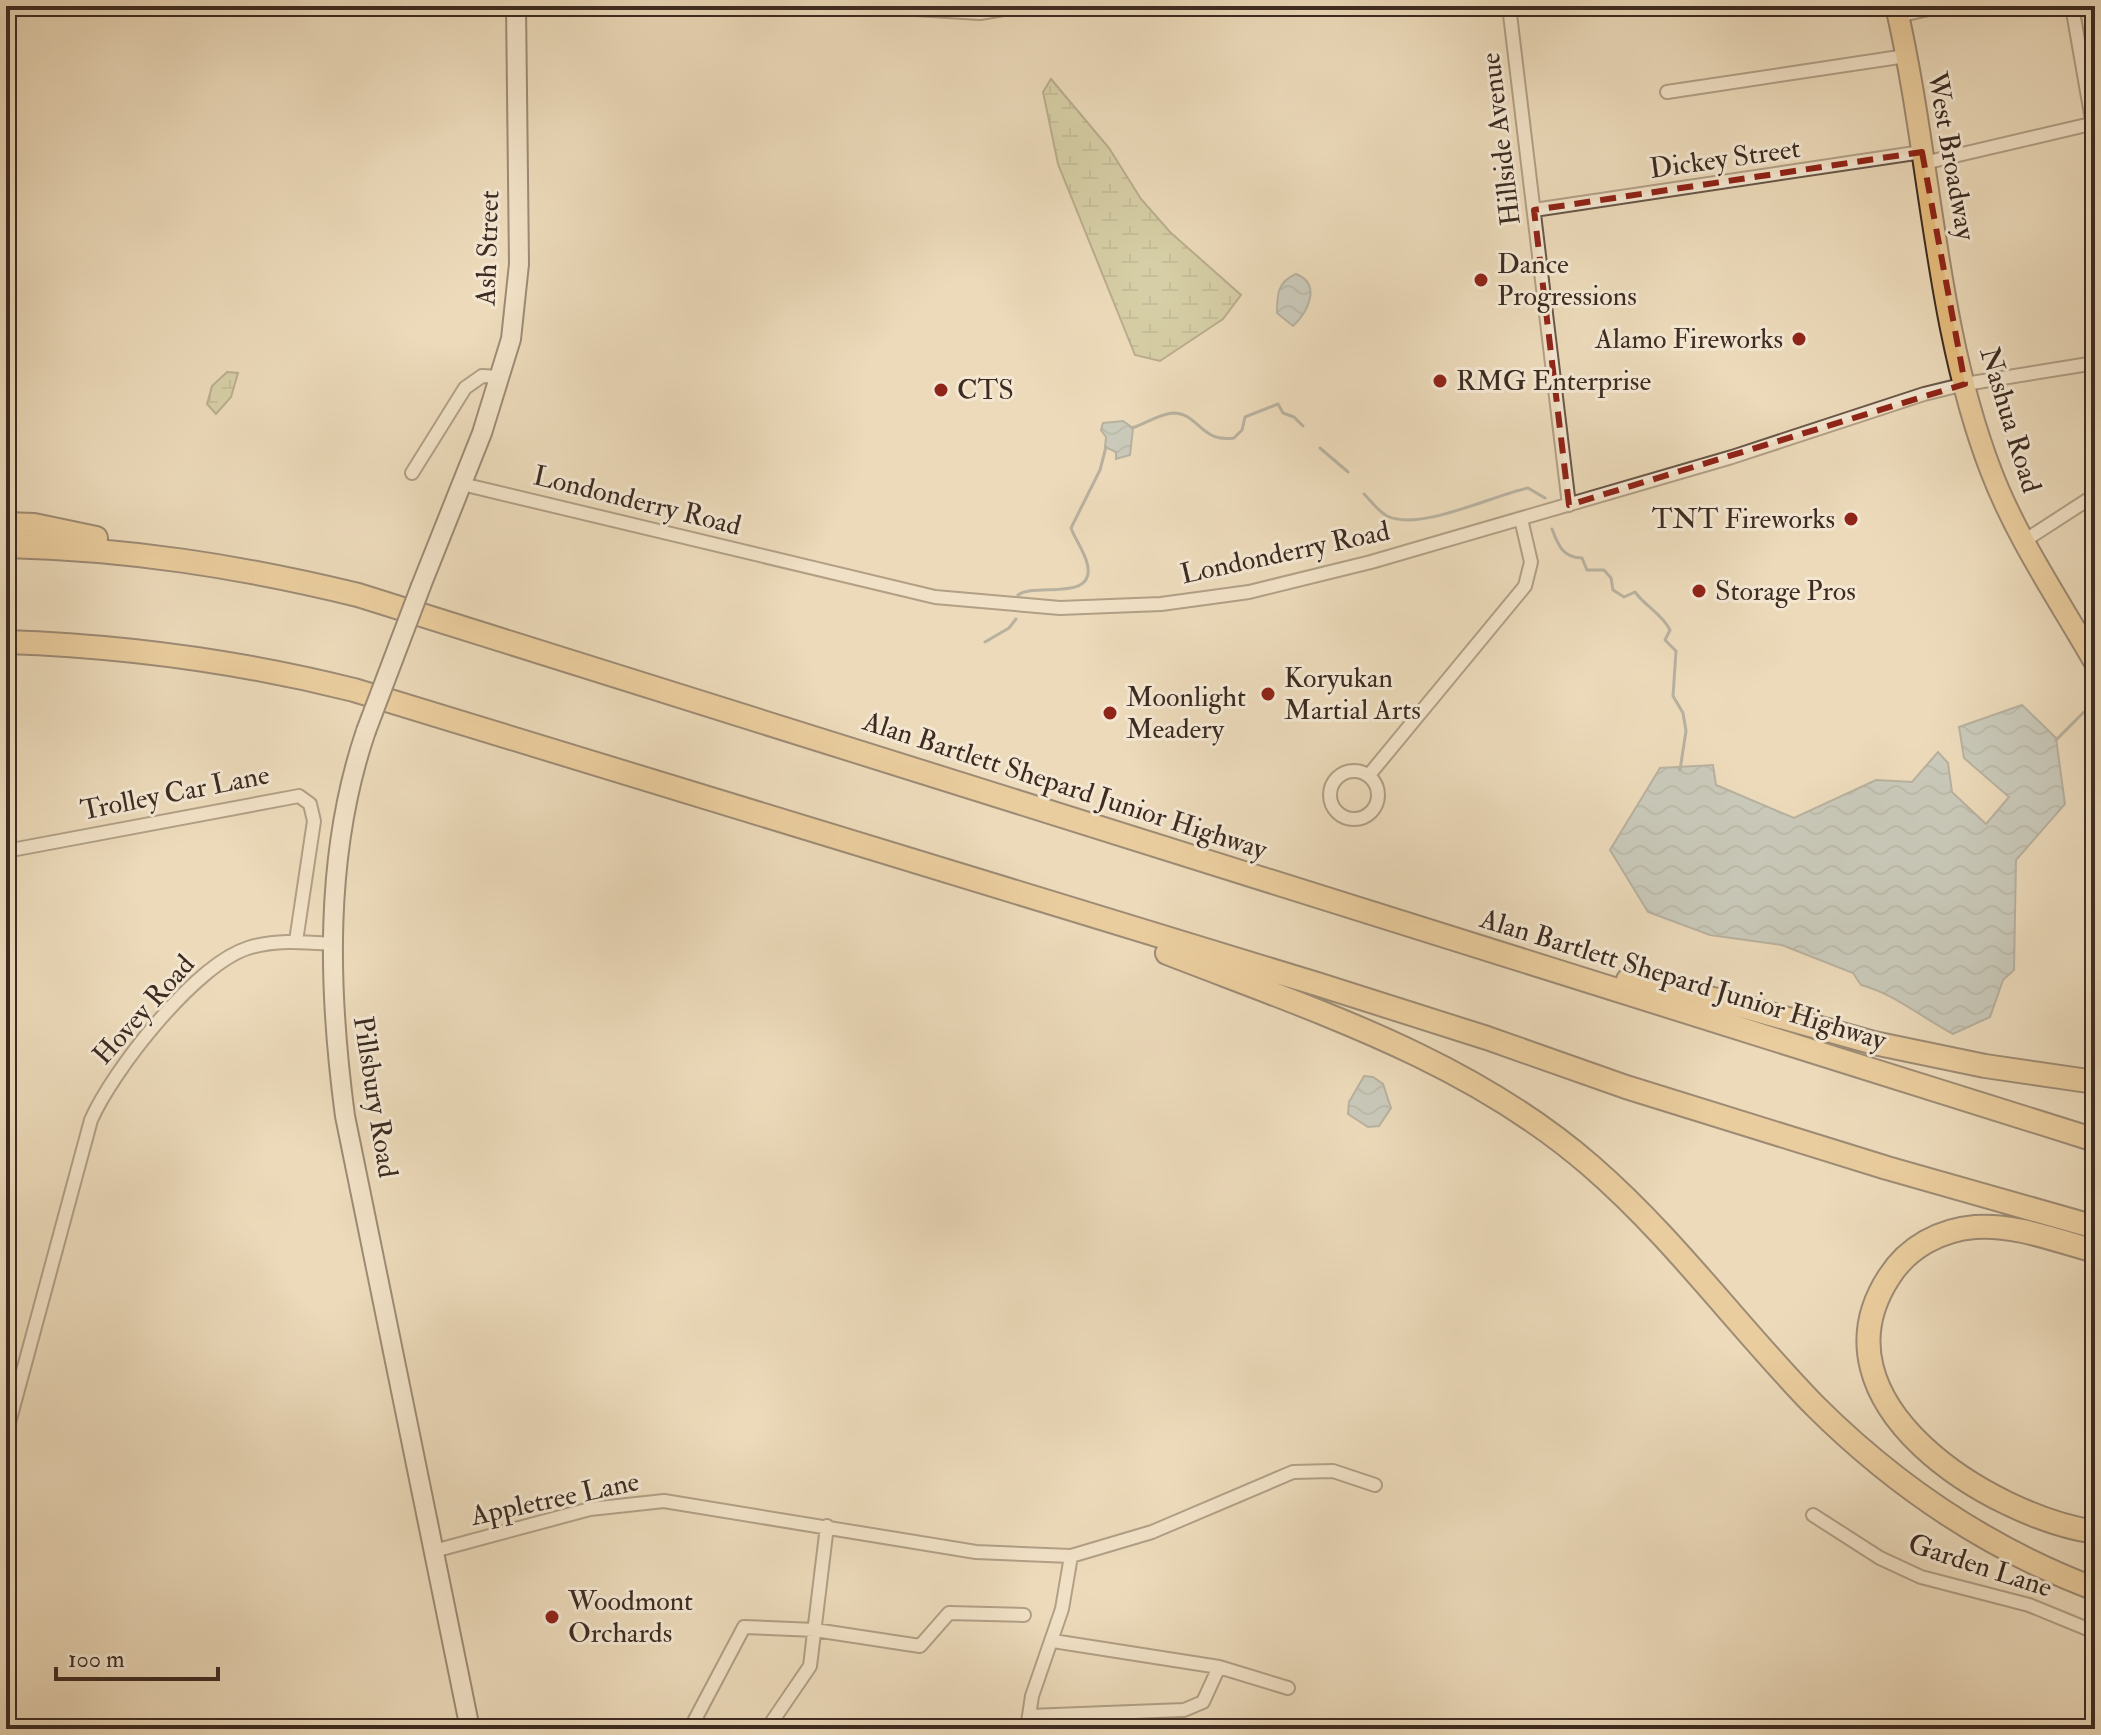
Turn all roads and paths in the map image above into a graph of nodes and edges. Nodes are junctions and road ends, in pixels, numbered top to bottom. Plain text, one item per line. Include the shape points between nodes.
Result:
1 (516, 6) edge
2 (866, 6) edge
3 (1022, 6) edge
4 (1509, 6) edge
5 (1941, 6) edge
6 (2072, 6) edge
7 (1897, 11) edge
8 (1906, 56) junction
9 (1667, 92) dead end
10 (2094, 128) edge
11 (1923, 158) junction
12 (1534, 210) junction
13 (1951, 315) joint
14 (2095, 363) edge
15 (501, 377) junction
16 (1965, 384) junction
17 (412, 473) dead end
18 (462, 484) junction
19 (2095, 495) edge
20 (1569, 505) junction
21 (1521, 519) junction
22 (6, 524) edge
23 (2024, 541) junction
24 (6, 546) edge
25 (142, 554) junction
26 (6, 642) edge
27 (2095, 663) edge
28 (1369, 775) junction
29 (6, 851) edge
30 (1021, 895) junction
31 (296, 941) junction
32 (334, 944) junction
33 (1488, 950) junction
34 (2095, 1082) edge
35 (2095, 1140) edge
36 (2095, 1227) edge
37 (2095, 1251) edge
38 (6, 1434) edge
39 (1375, 1485) dead end
40 (1813, 1515) dead end
41 (827, 1526) junction
42 (2095, 1532) edge
43 (434, 1551) junction
44 (1071, 1556) junction
45 (2095, 1589) edge
46 (1024, 1615) dead end
47 (815, 1630) junction
48 (2095, 1632) edge
49 (1053, 1641) junction
50 (1219, 1667) junction
51 (1288, 1688) dead end
52 (1028, 1722) edge
53 (470, 1729) edge
54 (690, 1729) edge
55 (767, 1729) edge

1 - 15 street, Ash Street via 519,264
2 - 3 street via 980,13
4 - 12 street, Hillside Avenue
5 - 7 street
6 - 10 street
7 - 8 main road, West Broadway
8 - 9 street
8 - 11 main road, West Broadway
10 - 11 street, Dickey Street
11 - 12 street, Dickey Street
11 - 13 main road, West Broadway
12 - 20 street, Hillside Avenue
13 - 16 main road, Nashua Road
14 - 16 street, Londonderry Road
15 - 17 street via 482,376 465,388
15 - 18 street, Ash Street
16 - 20 street, Londonderry Road
16 - 23 main road, Nashua Road via 1991,471
18 - 21 street, Londonderry Road via 878,586 960,601 1060,608 1161,604 1249,592
18 - 32 street, Pillsbury Road, bridge via 366,731 343,815
19 - 23 street
20 - 21 street, Londonderry Road
21 - 28 street via 1531,562 1525,586
22 - 25 highway via 86,535
23 - 27 main road, Nashua Road
24 - 25 highway, Alan Bartlett Shepard Junior Highway
25 - 33 highway, Alan Bartlett Shepard Junior Highway via 205,561 358,595
26 - 30 highway via 158,651 308,679
28 - 28 street via 1347,772 1334,781 1331,804 1342,816 1357,819 1372,812 1378,797
29 - 31 street, Trolley Car Lane via 299,796 310,804 314,821
30 - 36 highway via 1887,1168
30 - 45 highway via 1365,1030 1500,1099 1579,1156 1628,1200 1787,1376 1859,1447 1974,1531
31 - 32 street, Hovey Road
31 - 38 street, Hovey Road via 247,948 220,962 113,1077 88,1129
32 - 43 street, Pillsbury Road via 333,1004 345,1116
33 - 34 highway via 1731,1003 1874,1043
33 - 35 highway, Alan Bartlett Shepard Junior Highway
37 - 42 highway via 2002,1228 1952,1231 1929,1240 1907,1255 1886,1281 1868,1344 1887,1404 1923,1448 1991,1495 2040,1518
39 - 44 street, Appletree Lane via 1333,1471 1293,1472 1152,1532
40 - 48 street, Garden Lane via 1921,1577 2009,1598
41 - 43 street, Appletree Lane via 664,1501 618,1504
41 - 44 street, Appletree Lane via 991,1554
41 - 47 street
43 - 53 street, Pillsbury Road
44 - 49 street
46 - 47 street via 949,1613 920,1646
47 - 54 street via 744,1627
47 - 55 street via 810,1666
49 - 50 street
49 - 52 street
50 - 51 street
50 - 52 street via 1203,1702 1184,1710

